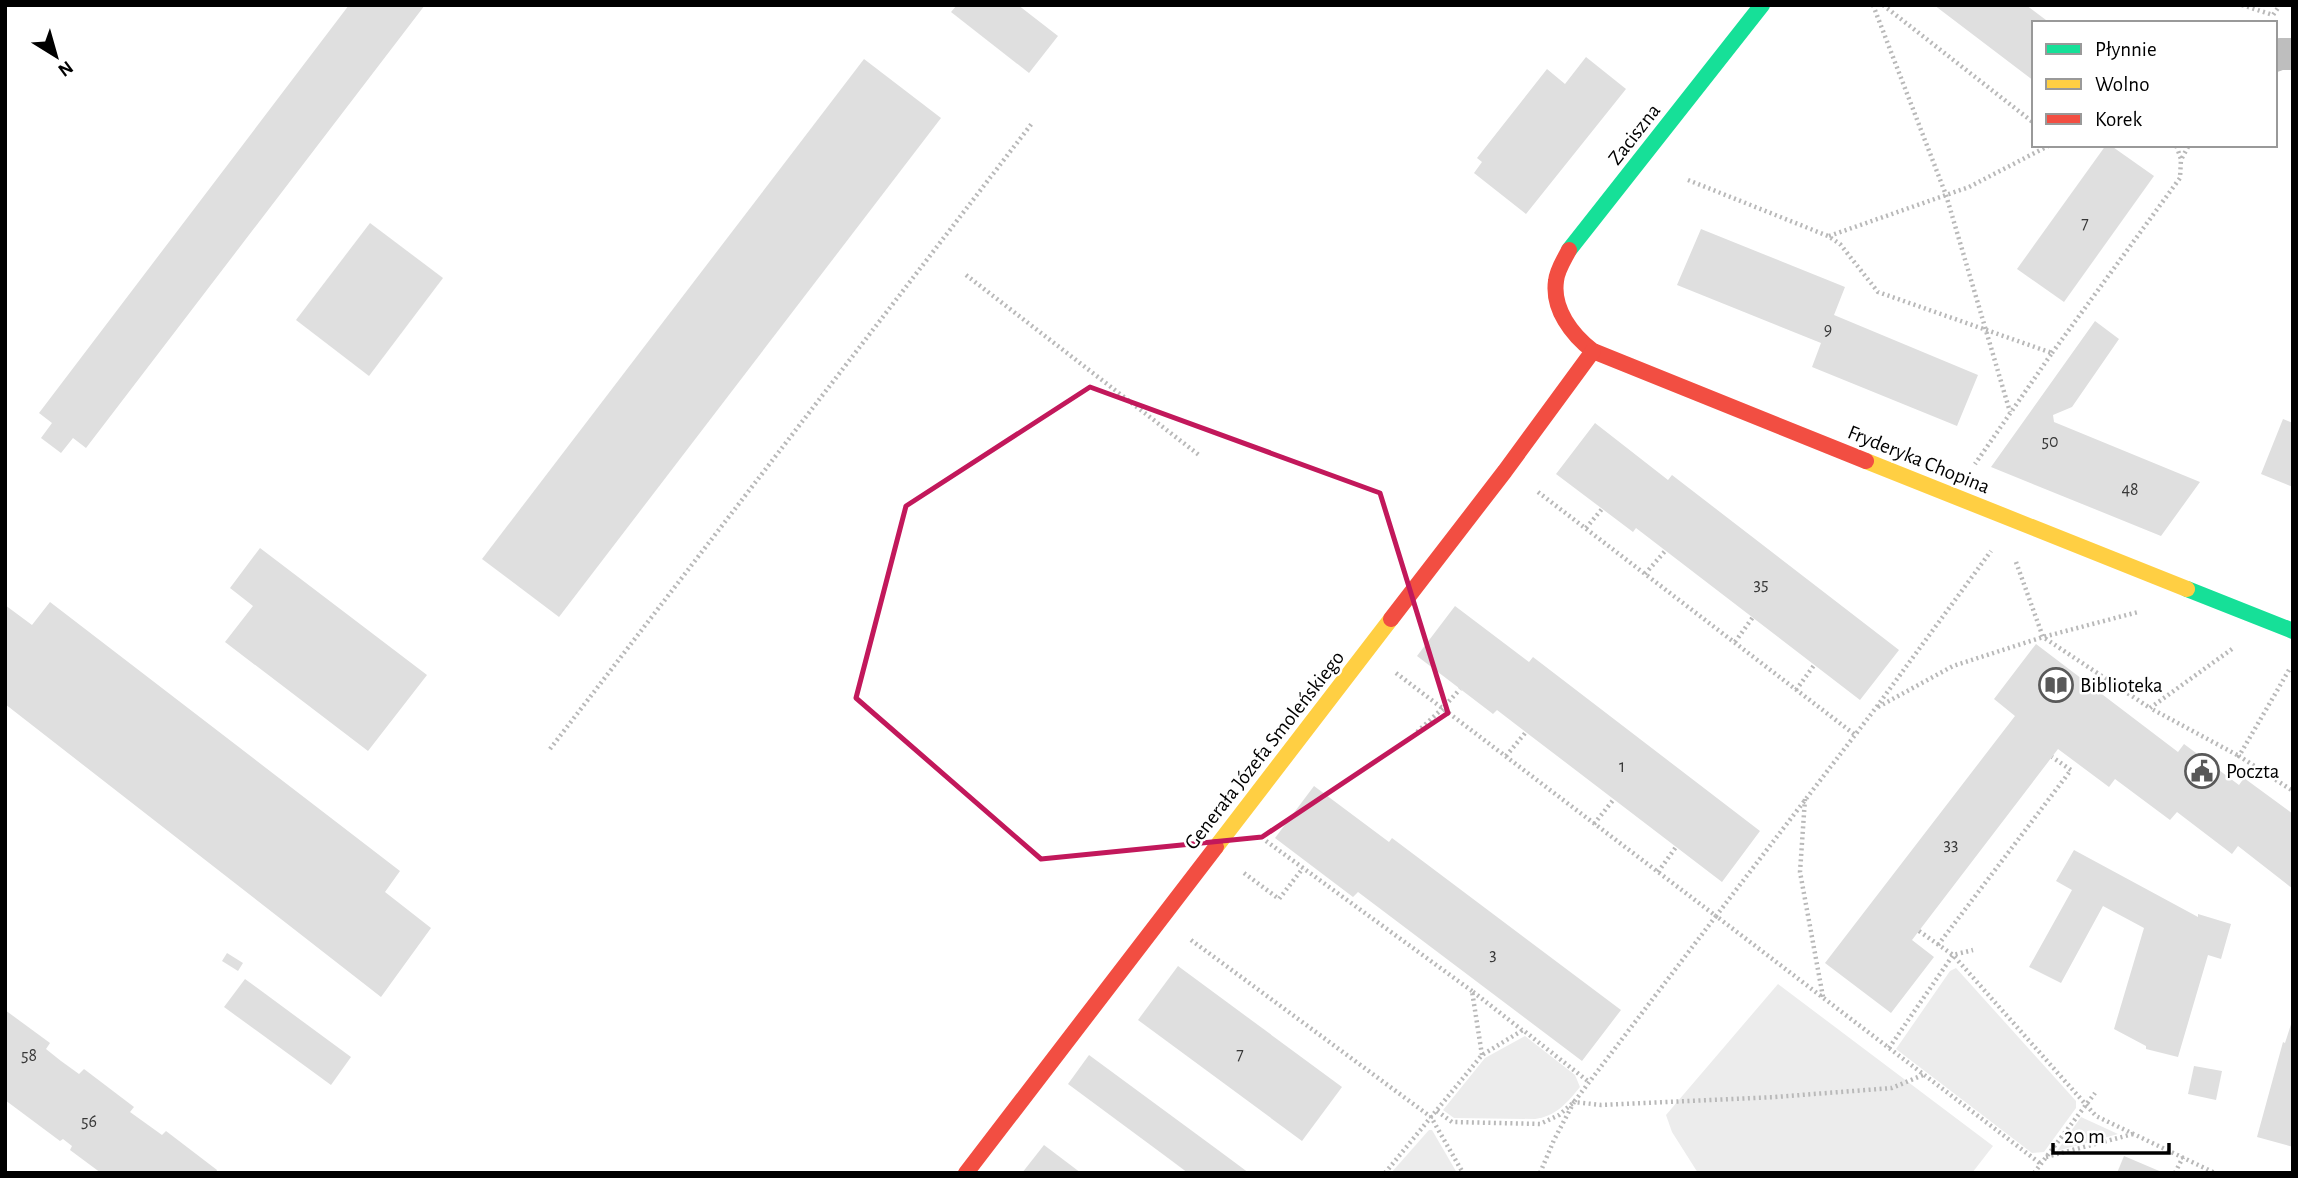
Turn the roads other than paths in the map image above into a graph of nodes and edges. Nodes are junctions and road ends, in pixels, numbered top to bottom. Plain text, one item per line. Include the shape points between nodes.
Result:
1 (1762, 5) edge
2 (1556, 297) joint
3 (1593, 351) junction
4 (2293, 631) edge
5 (966, 1173) edge

1 - 2 street, Zaciszna via 1569,249 1556,281
2 - 3 street, Fryderyka Chopina via 1573,332
3 - 4 street, Fryderyka Chopina
3 - 5 street, Generała Józefa Smoleńskiego

